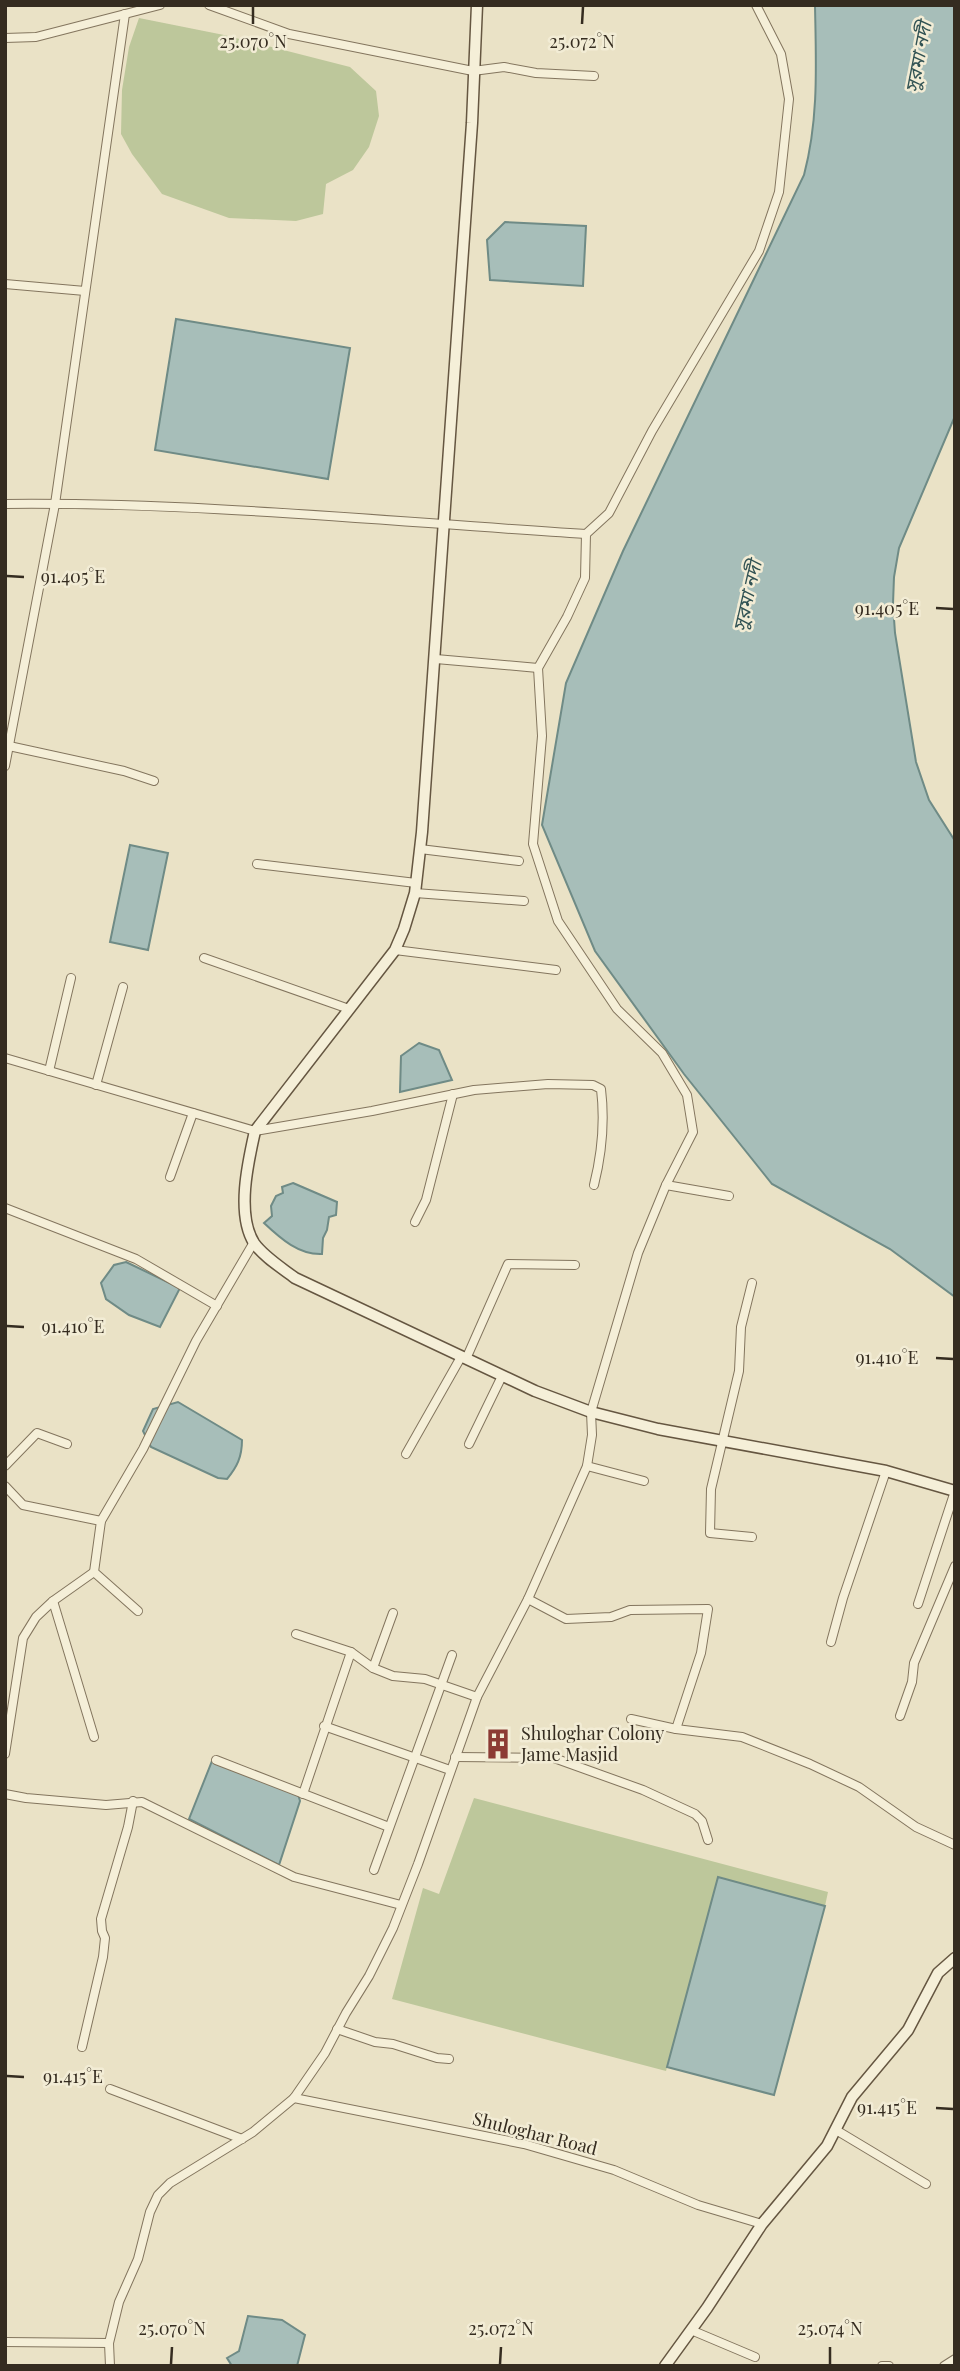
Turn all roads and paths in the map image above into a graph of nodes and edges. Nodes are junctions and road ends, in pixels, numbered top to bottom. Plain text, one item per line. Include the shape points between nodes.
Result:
1 (160, 5) edge
2 (209, 5) edge
3 (477, 5) edge
4 (756, 5) edge
5 (125, 14) junction
6 (5, 38) edge
7 (473, 71) junction
8 (594, 76) dead end
9 (5, 284) edge
10 (85, 291) junction
11 (55, 503) junction
12 (5, 504) edge
13 (443, 525) junction
14 (586, 534) junction
15 (436, 659) junction
16 (538, 668) junction
17 (9, 746) junction
18 (5, 766) edge
19 (153, 781) dead end
20 (420, 849) junction
21 (519, 861) dead end
22 (257, 864) dead end
23 (415, 888) junction
24 (524, 901) dead end
25 (395, 950) junction
26 (204, 958) dead end
27 (556, 970) dead end
28 (71, 978) dead end
29 (123, 987) dead end
30 (349, 1009) junction
31 (5, 1058) edge
32 (49, 1071) junction
33 (96, 1085) junction
34 (453, 1094) junction
35 (193, 1113) junction
36 (255, 1131) junction
37 (170, 1177) dead end
38 (594, 1185) dead end
39 (666, 1185) junction
40 (729, 1196) dead end
41 (5, 1209) edge
42 (415, 1222) dead end
43 (254, 1242) junction
44 (575, 1265) dead end
45 (752, 1283) dead end
46 (217, 1306) junction
47 (464, 1358) junction
48 (502, 1376) junction
49 (592, 1412) junction
50 (721, 1441) junction
51 (68, 1444) dead end
52 (469, 1444) dead end
53 (406, 1454) dead end
54 (5, 1466) edge
55 (587, 1466) junction
56 (886, 1471) junction
57 (644, 1481) dead end
58 (5, 1486) edge
59 (955, 1491) edge
60 (101, 1521) junction
61 (752, 1537) dead end
62 (955, 1566) edge
63 (94, 1572) junction
64 (528, 1598) junction
65 (53, 1601) junction
66 (918, 1604) dead end
67 (138, 1611) dead end
68 (393, 1613) dead end
69 (296, 1634) dead end
70 (831, 1642) dead end
71 (351, 1653) junction
72 (452, 1655) dead end
73 (373, 1668) junction
74 (442, 1685) junction
75 (477, 1697) junction
76 (900, 1716) dead end
77 (631, 1719) dead end
78 (324, 1726) junction
79 (676, 1729) junction
80 (94, 1737) dead end
81 (5, 1754) edge
82 (455, 1757) junction
83 (415, 1758) junction
84 (216, 1760) dead end
85 (450, 1770) junction
86 (5, 1794) edge
87 (303, 1794) junction
88 (133, 1801) junction
89 (389, 1827) junction
90 (708, 1840) dead end
91 (955, 1845) edge
92 (374, 1870) dead end
93 (401, 1905) junction
94 (955, 1958) edge
95 (337, 2029) junction
96 (82, 2047) dead end
97 (449, 2059) dead end
98 (110, 2089) dead end
99 (294, 2098) junction
100 (835, 2130) junction
101 (242, 2139) junction
102 (926, 2184) dead end
103 (762, 2224) junction
104 (691, 2330) junction
105 (5, 2342) edge
106 (109, 2343) junction
107 (755, 2357) dead end
108 (955, 2359) edge
109 (110, 2366) edge
110 (665, 2366) edge
111 (881, 2366) edge
112 (889, 2366) edge
113 (944, 2366) edge

1 - 5 street
2 - 7 street via 289,34
3 - 7 main road
4 - 14 street via 782,54 789,99 779,192 759,251 608,513
5 - 6 street via 36,37
5 - 10 street
7 - 8 street via 504,68
7 - 13 main road
9 - 10 street
10 - 11 street
11 - 12 street
11 - 13 street
11 - 17 street
13 - 14 street
13 - 15 main road
14 - 16 street via 585,578
15 - 16 street
15 - 20 main road
16 - 39 street via 542,736 533,844 558,921 617,1009 662,1053 687,1095 693,1132
17 - 18 street
17 - 19 street
20 - 21 street
20 - 23 main road
22 - 23 street
23 - 24 street
23 - 25 main road
25 - 27 street
25 - 30 main road
26 - 30 street
28 - 32 street
29 - 33 street
30 - 36 main road
31 - 32 street
32 - 33 street
33 - 35 street
34 - 36 street
34 - 38 street via 548,1084 593,1084 601,1089 603,1133
34 - 42 street via 426,1200
35 - 36 street
35 - 37 street
36 - 43 main road via 244,1210
39 - 40 street
39 - 49 street via 638,1254
41 - 46 street via 136,1259
43 - 46 street
43 - 47 main road via 295,1278
44 - 47 street via 508,1264
45 - 50 street via 741,1326 739,1371
46 - 60 street
47 - 48 main road
47 - 53 street
48 - 49 main road
48 - 52 street
49 - 50 main road
49 - 55 street
50 - 56 main road
50 - 61 street via 710,1534
51 - 54 street via 37,1433
55 - 57 street
55 - 64 street
56 - 59 main road
56 - 70 street
58 - 60 street via 23,1505
59 - 66 street
60 - 63 street
62 - 76 street via 914,1662
63 - 65 street
63 - 67 street
64 - 75 street
64 - 79 street via 566,1619 611,1617 630,1610 708,1609 701,1653
65 - 80 street
65 - 81 street via 23,1638
68 - 73 street
69 - 71 street
71 - 73 street
71 - 78 street
72 - 74 street
73 - 74 street
74 - 75 street
74 - 83 street
75 - 82 street
77 - 79 street
78 - 83 street
78 - 87 street
79 - 91 street via 742,1737 810,1764 859,1787 916,1827
82 - 85 street
82 - 90 street via 554,1758 695,1814
83 - 85 street
83 - 89 street
84 - 87 street
85 - 93 street
86 - 88 street via 106,1805
87 - 89 street
88 - 93 street via 294,1877
88 - 96 street via 101,1919 103,1957
89 - 92 street
93 - 95 street via 369,1976
94 - 100 main road via 938,1973 908,2030 852,2097
95 - 97 street
95 - 99 street
98 - 101 street
99 - 101 street
99 - 103 street, Shuloghar Road via 524,2144 614,2170
100 - 102 street
100 - 103 main road
101 - 106 street via 158,2194
103 - 104 main road
104 - 107 street
104 - 110 main road
105 - 106 street
106 - 109 street
108 - 113 street
111 - 112 street

